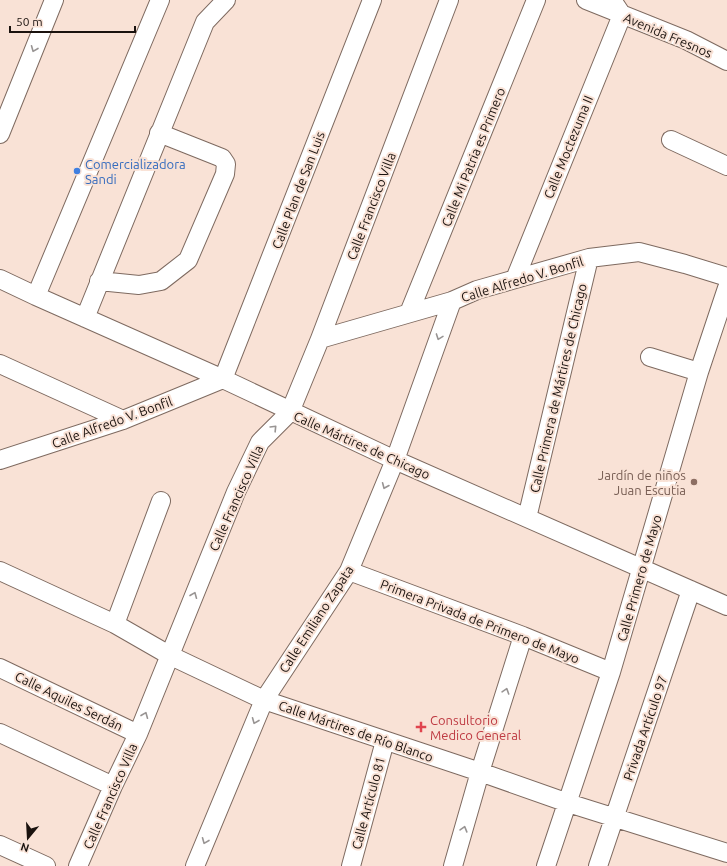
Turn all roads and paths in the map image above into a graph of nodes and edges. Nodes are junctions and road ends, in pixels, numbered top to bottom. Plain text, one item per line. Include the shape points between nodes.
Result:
1 (54, 0) edge
2 (160, 0) edge
3 (226, 0) edge
4 (372, 0) edge
5 (449, 0) edge
6 (536, 0) edge
7 (586, 0) edge
8 (612, 0) edge
9 (622, 15) junction
10 (727, 61) edge
11 (159, 133) junction
12 (0, 134) edge
13 (671, 140) dead end
14 (727, 166) edge
15 (589, 258) junction
16 (727, 277) edge
17 (0, 279) edge
18 (515, 279) junction
19 (99, 281) junction
20 (727, 288) edge
21 (36, 296) junction
22 (452, 301) junction
23 (409, 313) junction
24 (85, 318) junction
25 (320, 340) junction
26 (650, 357) dead end
27 (0, 364) edge
28 (698, 372) junction
29 (223, 379) junction
30 (290, 412) junction
31 (123, 420) junction
32 (0, 460) edge
33 (395, 460) junction
34 (162, 501) dead end
35 (527, 518) junction
36 (642, 569) junction
37 (0, 571) edge
38 (349, 571) junction
39 (691, 590) junction
40 (727, 606) edge
41 (115, 624) junction
42 (523, 636) junction
43 (169, 655) junction
44 (0, 668) edge
45 (612, 672) junction
46 (264, 700) junction
47 (0, 733) edge
48 (138, 734) junction
49 (385, 741) junction
50 (480, 772) junction
51 (113, 786) junction
52 (568, 803) junction
53 (614, 818) junction
54 (0, 845) edge
55 (727, 853) edge
56 (46, 866) edge
57 (78, 866) edge
58 (195, 866) edge
59 (351, 866) edge
60 (453, 866) edge
61 (546, 866) edge
62 (598, 866) edge

1 -> 12 street
2 - 21 street
3 - 11 street via 204,22
4 - 29 street, Calle Plan de San Luis
5 - 25 street, Calle Francisco Villa
6 - 23 street, Calle Mi Patria es Primero
7 - 9 street, Avenida Fresnos
8 - 9 street
9 - 10 street, Avenida Fresnos via 686,40
9 - 18 street, Calle Moctezuma II
11 - 19 street
11 - 19 street via 222,158 226,164 225,174 188,260 161,281 139,285
13 - 14 street
15 - 16 street, Calle Alfredo V. Bonfil via 639,252
15 - 18 street, Calle Alfredo V. Bonfil
15 - 35 street, Calle Primera de Mártires de Chicago
17 - 21 street, Calle Mártires de Chicago
18 - 22 street, Calle Alfredo V. Bonfil via 477,290
19 - 24 street
20 - 28 street, Calle Primero de Mayo
21 - 24 street, Calle Mártires de Chicago
22 - 23 street, Calle Alfredo V. Bonfil
22 -> 33 street, Calle Emiliano Zapata
23 - 25 street, Calle Alfredo V. Bonfil
24 - 29 street, Calle Mártires de Chicago
25 - 30 street, Calle Francisco Villa
26 - 28 street
27 - 31 street
28 - 36 street, Calle Primero de Mayo
29 - 30 street, Calle Mártires de Chicago
29 - 31 street, Calle Alfredo V. Bonfil
30 - 33 street, Calle Mártires de Chicago
43 -> 30 street, Calle Francisco Villa via 236,492 260,442
31 - 32 street, Calle Alfredo V. Bonfil
33 - 35 street, Calle Mártires de Chicago
33 -> 38 street, Calle Emiliano Zapata
34 - 41 street
35 - 36 street, Calle Mártires de Chicago
36 - 39 street, Calle Mártires de Chicago
36 - 45 street, Calle Primero de Mayo
37 - 41 street, Calle Mártires de Río Blanco
38 - 42 street, Primera Privada de Primero de Mayo
38 - 46 street, Calle Emiliano Zapata
39 - 40 street, Calle Mártires de Chicago
39 - 53 street, Privada Artículo 97
41 - 43 street, Calle Mártires de Río Blanco
42 - 45 street, Primera Privada de Primero de Mayo
50 -> 42 street
43 - 46 street, Calle Mártires de Río Blanco
48 -> 43 street, Calle Francisco Villa
44 - 48 street, Calle Aquiles Serdán
45 - 52 street, Calle Primero de Mayo
46 - 49 street, Calle Mártires de Río Blanco
46 -> 58 street, Calle Emiliano Zapata
47 - 51 street
48 - 51 street, Calle Francisco Villa
49 - 50 street, Calle Mártires de Río Blanco
49 - 59 street, Calle Artículo 81
50 - 52 street, Calle Mártires de Río Blanco
60 -> 50 street
51 - 57 street, Calle Francisco Villa
52 - 53 street, Calle Mártires de Río Blanco
52 - 61 street, Calle Primero de Mayo
53 - 55 street, Calle Mártires de Río Blanco
53 - 62 street, Privada Artículo 97
54 - 56 street

